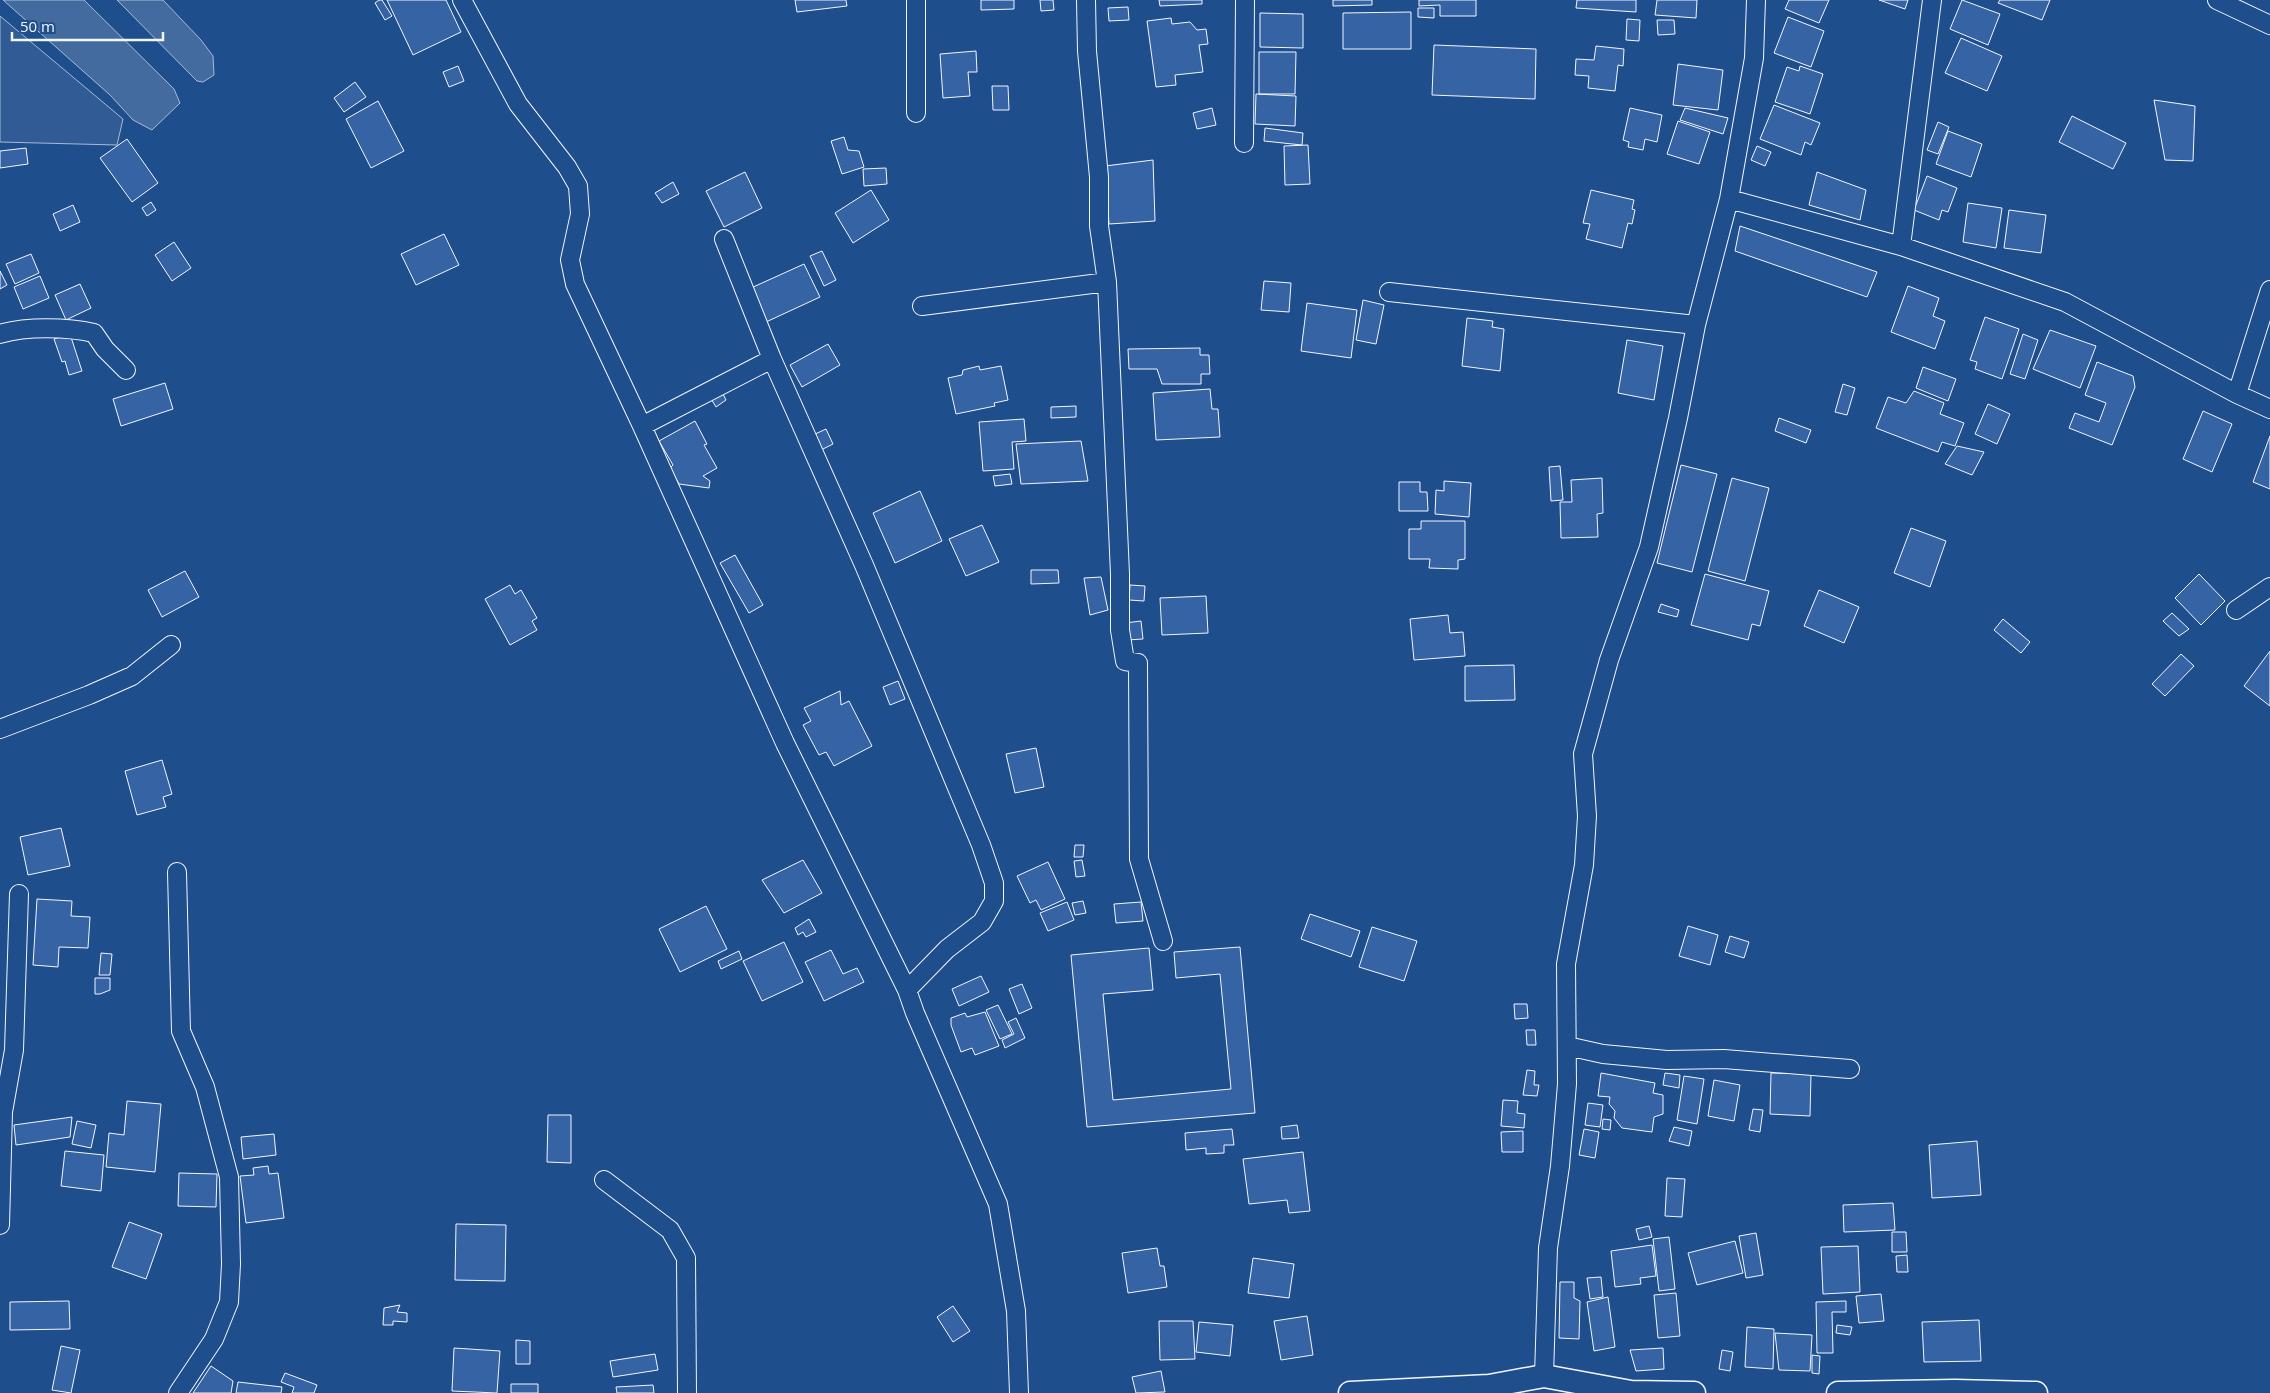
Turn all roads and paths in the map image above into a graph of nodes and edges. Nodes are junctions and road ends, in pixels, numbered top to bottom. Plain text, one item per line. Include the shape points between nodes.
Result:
1 (462, 0) edge
2 (916, 0) edge
3 (1086, 0) edge
4 (1245, 0) edge
5 (1756, 0) edge
6 (1932, 0) edge
7 (2217, 0) edge
8 (2270, 25) edge
9 (916, 114) dead end
10 (1244, 143) dead end
11 (1729, 199) junction
12 (724, 239) dead end
13 (1902, 246) junction
14 (1107, 282) junction
15 (2270, 290) edge
16 (1389, 292) dead end
17 (922, 306) dead end
18 (1696, 324) junction
19 (0, 334) edge
20 (772, 359) junction
21 (126, 370) dead end
22 (2236, 394) junction
23 (2270, 409) edge
24 (642, 426) junction
25 (2270, 587) edge
26 (2236, 610) dead end
27 (171, 645) dead end
28 (0, 729) edge
29 (177, 872) dead end
30 (19, 894) dead end
31 (1164, 941) dead end
32 (907, 990) junction
33 (1567, 1046) junction
34 (1850, 1069) dead end
35 (604, 1180) dead end
36 (0, 1225) edge
37 (1544, 1376) junction
38 (1442, 1391) edge
39 (1631, 1392) edge
40 (178, 1393) edge
41 (687, 1393) edge
42 (1019, 1393) edge
43 (1350, 1393) edge
44 (1694, 1393) edge
45 (1838, 1393) edge
46 (1958, 1393) edge
47 (2036, 1393) edge

1 - 24 street via 518,104 578,186 580,214 570,260 575,284
2 - 9 street
3 - 14 street via 1087,51 1099,177 1099,226
4 - 10 street
5 - 11 street via 1754,58
6 - 13 street
7 - 8 street
11 - 13 street
11 - 18 street
12 - 20 street
13 - 22 street via 2065,302
14 - 17 street
14 - 31 street via 1120,630 1125,661 1138,663 1139,859
15 - 22 street
16 - 18 street
18 - 33 street via 1649,547 1609,660 1583,754 1584,865 1566,964
19 - 21 street via 76,329 94,333
20 - 24 street
20 - 32 street via 864,565 994,883 994,901 982,922 947,949
22 - 23 street
24 - 32 street via 785,744
25 - 26 street
27 - 28 street via 132,676
29 - 40 street via 181,1031 206,1086 229,1177 231,1264 229,1302 214,1339
30 - 36 street via 14,1050 3,1112
32 - 42 street via 998,1204 1016,1311
33 - 34 street via 1603,1054 1667,1060 1724,1060
33 - 37 street via 1560,1166 1548,1248
35 - 41 street via 670,1230 686,1258
37 - 38 street
37 - 39 street
38 - 43 street
39 - 44 street
45 - 46 street
46 - 47 street

